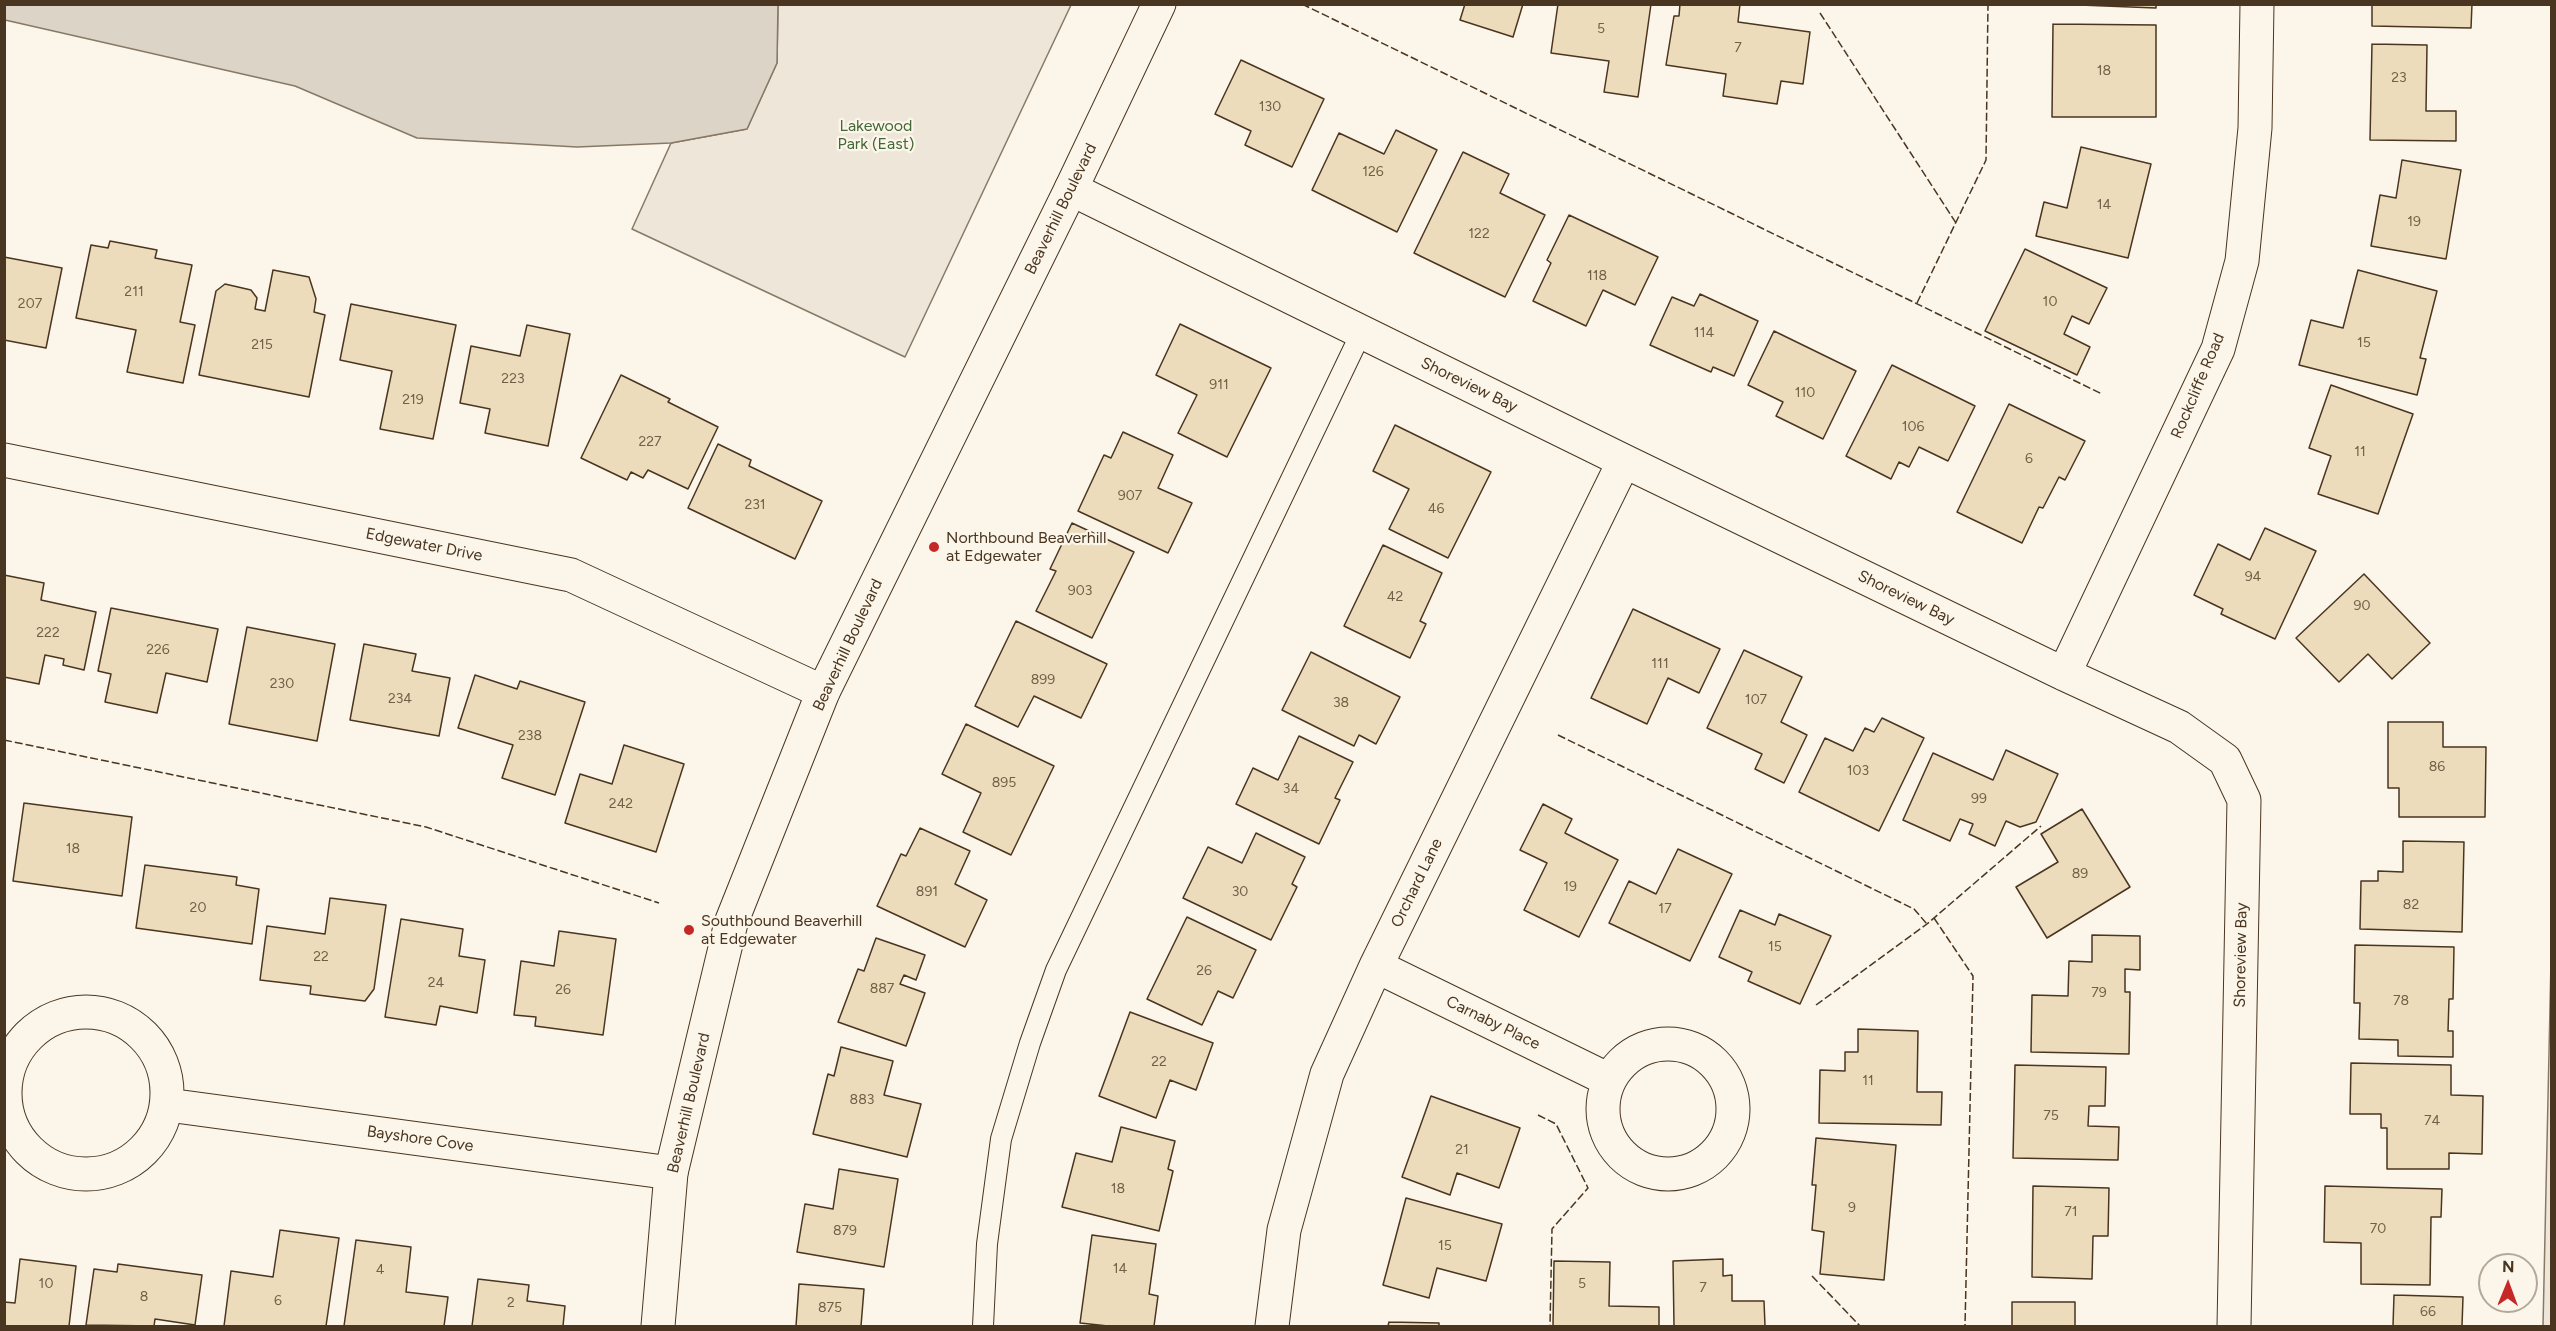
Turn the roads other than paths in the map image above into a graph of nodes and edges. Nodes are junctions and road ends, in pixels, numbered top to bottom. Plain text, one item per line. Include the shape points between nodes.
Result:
1 (1159, 4) edge
2 (2257, 4) edge
3 (1071, 189) junction
4 (1362, 331) junction
5 (4, 460) edge
6 (1624, 461) junction
7 (2064, 674) junction
8 (823, 692) junction
9 (1376, 966) junction
10 (1609, 1080) dead end
11 (168, 1105) junction
12 (671, 1173) junction
13 (658, 1326) edge
14 (983, 1326) edge
15 (1272, 1326) edge
16 (2234, 1326) edge

1 - 3 street, Beaverhill Boulevard
2 - 7 street, Rockcliffe Road via 2255,128 2242,261 2218,349
3 - 4 street, Shoreview Bay
3 - 8 street, Beaverhill Boulevard
4 - 6 street, Shoreview Bay
4 - 14 lane via 1056,970 1001,1139 987,1244
5 - 8 street, Edgewater Drive via 571,575
6 - 7 street, Shoreview Bay
6 - 9 street, Orchard Lane
7 - 16 street, Shoreview Bay via 2179,727 2225,760 2244,800
8 - 12 street, Beaverhill Boulevard via 731,923
9 - 10 street, Carnaby Place
9 - 15 street, Orchard Lane via 1327,1074 1284,1230
11 - 11 street via 166,1073 153,1045 129,1023 98,1012 67,1014 37,1028 16,1051 5,1081 6,1113 20,1142 44,1164 74,1174 106,1173 135,1160 157,1136
11 - 12 street, Bayshore Cove
12 - 13 street, Beaverhill Boulevard

